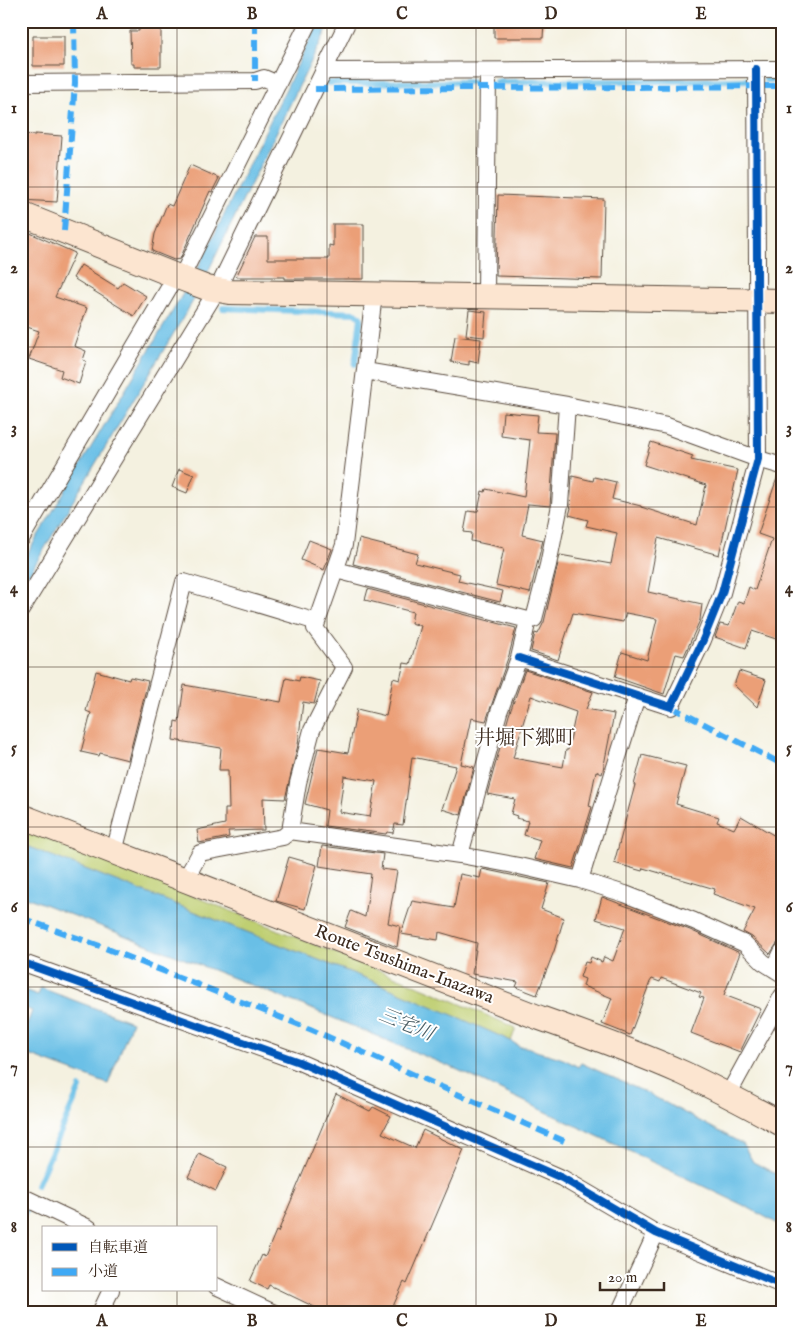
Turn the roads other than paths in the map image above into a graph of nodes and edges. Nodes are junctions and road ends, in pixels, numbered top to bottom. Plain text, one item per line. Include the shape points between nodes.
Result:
1 (309, 21) edge
2 (348, 21) edge
3 (782, 69) edge
4 (756, 70) junction
5 (323, 71) junction
6 (488, 71) junction
7 (21, 83) edge
8 (278, 84) junction
9 (21, 214) edge
10 (193, 283) junction
11 (374, 294) junction
12 (486, 296) junction
13 (756, 300) junction
14 (782, 301) edge
15 (365, 372) junction
16 (567, 405) junction
17 (758, 460) junction
18 (782, 466) edge
19 (21, 539) edge
20 (336, 570) junction
21 (21, 610) edge
22 (528, 620) junction
23 (317, 622) junction
24 (519, 658) junction
25 (637, 696) junction
26 (21, 816) edge
27 (290, 831) junction
28 (114, 852) junction
29 (460, 855) junction
30 (186, 880) junction
31 (580, 880) junction
32 (782, 952) edge
33 (21, 962) edge
34 (778, 972) edge
35 (782, 996) edge
36 (728, 1095) junction
37 (782, 1124) edge
38 (21, 1196) edge
39 (85, 1226) edge
40 (656, 1233) junction
41 (782, 1284) edge
42 (218, 1287) edge
43 (110, 1292) edge
44 (100, 1313) edge
45 (274, 1313) edge
46 (618, 1313) edge

1 - 8 street
2 - 5 street
3 - 4 street
4 - 6 street
4 - 13 street
5 - 6 street
5 - 10 street
6 - 12 street
7 - 8 street via 255,81 264,78
8 - 10 street
9 - 10 main road
10 - 11 main road via 230,292
10 - 19 street
10 - 21 street
11 - 12 main road
11 - 15 street
12 - 13 main road
13 - 14 main road
13 - 17 street
15 - 16 street
15 - 20 street via 344,545
16 - 17 street via 667,426
16 - 22 street via 560,505 534,619
17 - 18 street
17 - 25 street via 722,593 671,707
20 - 22 street
20 - 23 street
22 - 24 street
23 - 27 street via 315,628 344,667 312,730
23 - 28 street via 184,582
24 - 25 street
24 - 29 street via 499,712
25 - 31 street
26 - 28 main road, Route Tsushima-Inazawa
27 - 29 street
27 - 30 street via 283,838 200,853
28 - 30 main road, Route Tsushima-Inazawa
29 - 31 street
30 - 36 main road, Route Tsushima-Inazawa via 608,1043
31 - 34 street via 677,914 745,944
32 - 34 street
33 - 40 street via 299,1062 562,1178
35 - 36 street
36 - 37 main road, Route Tsushima-Inazawa
38 - 39 street
40 - 41 street
40 - 46 street
42 - 45 street
43 - 44 street

